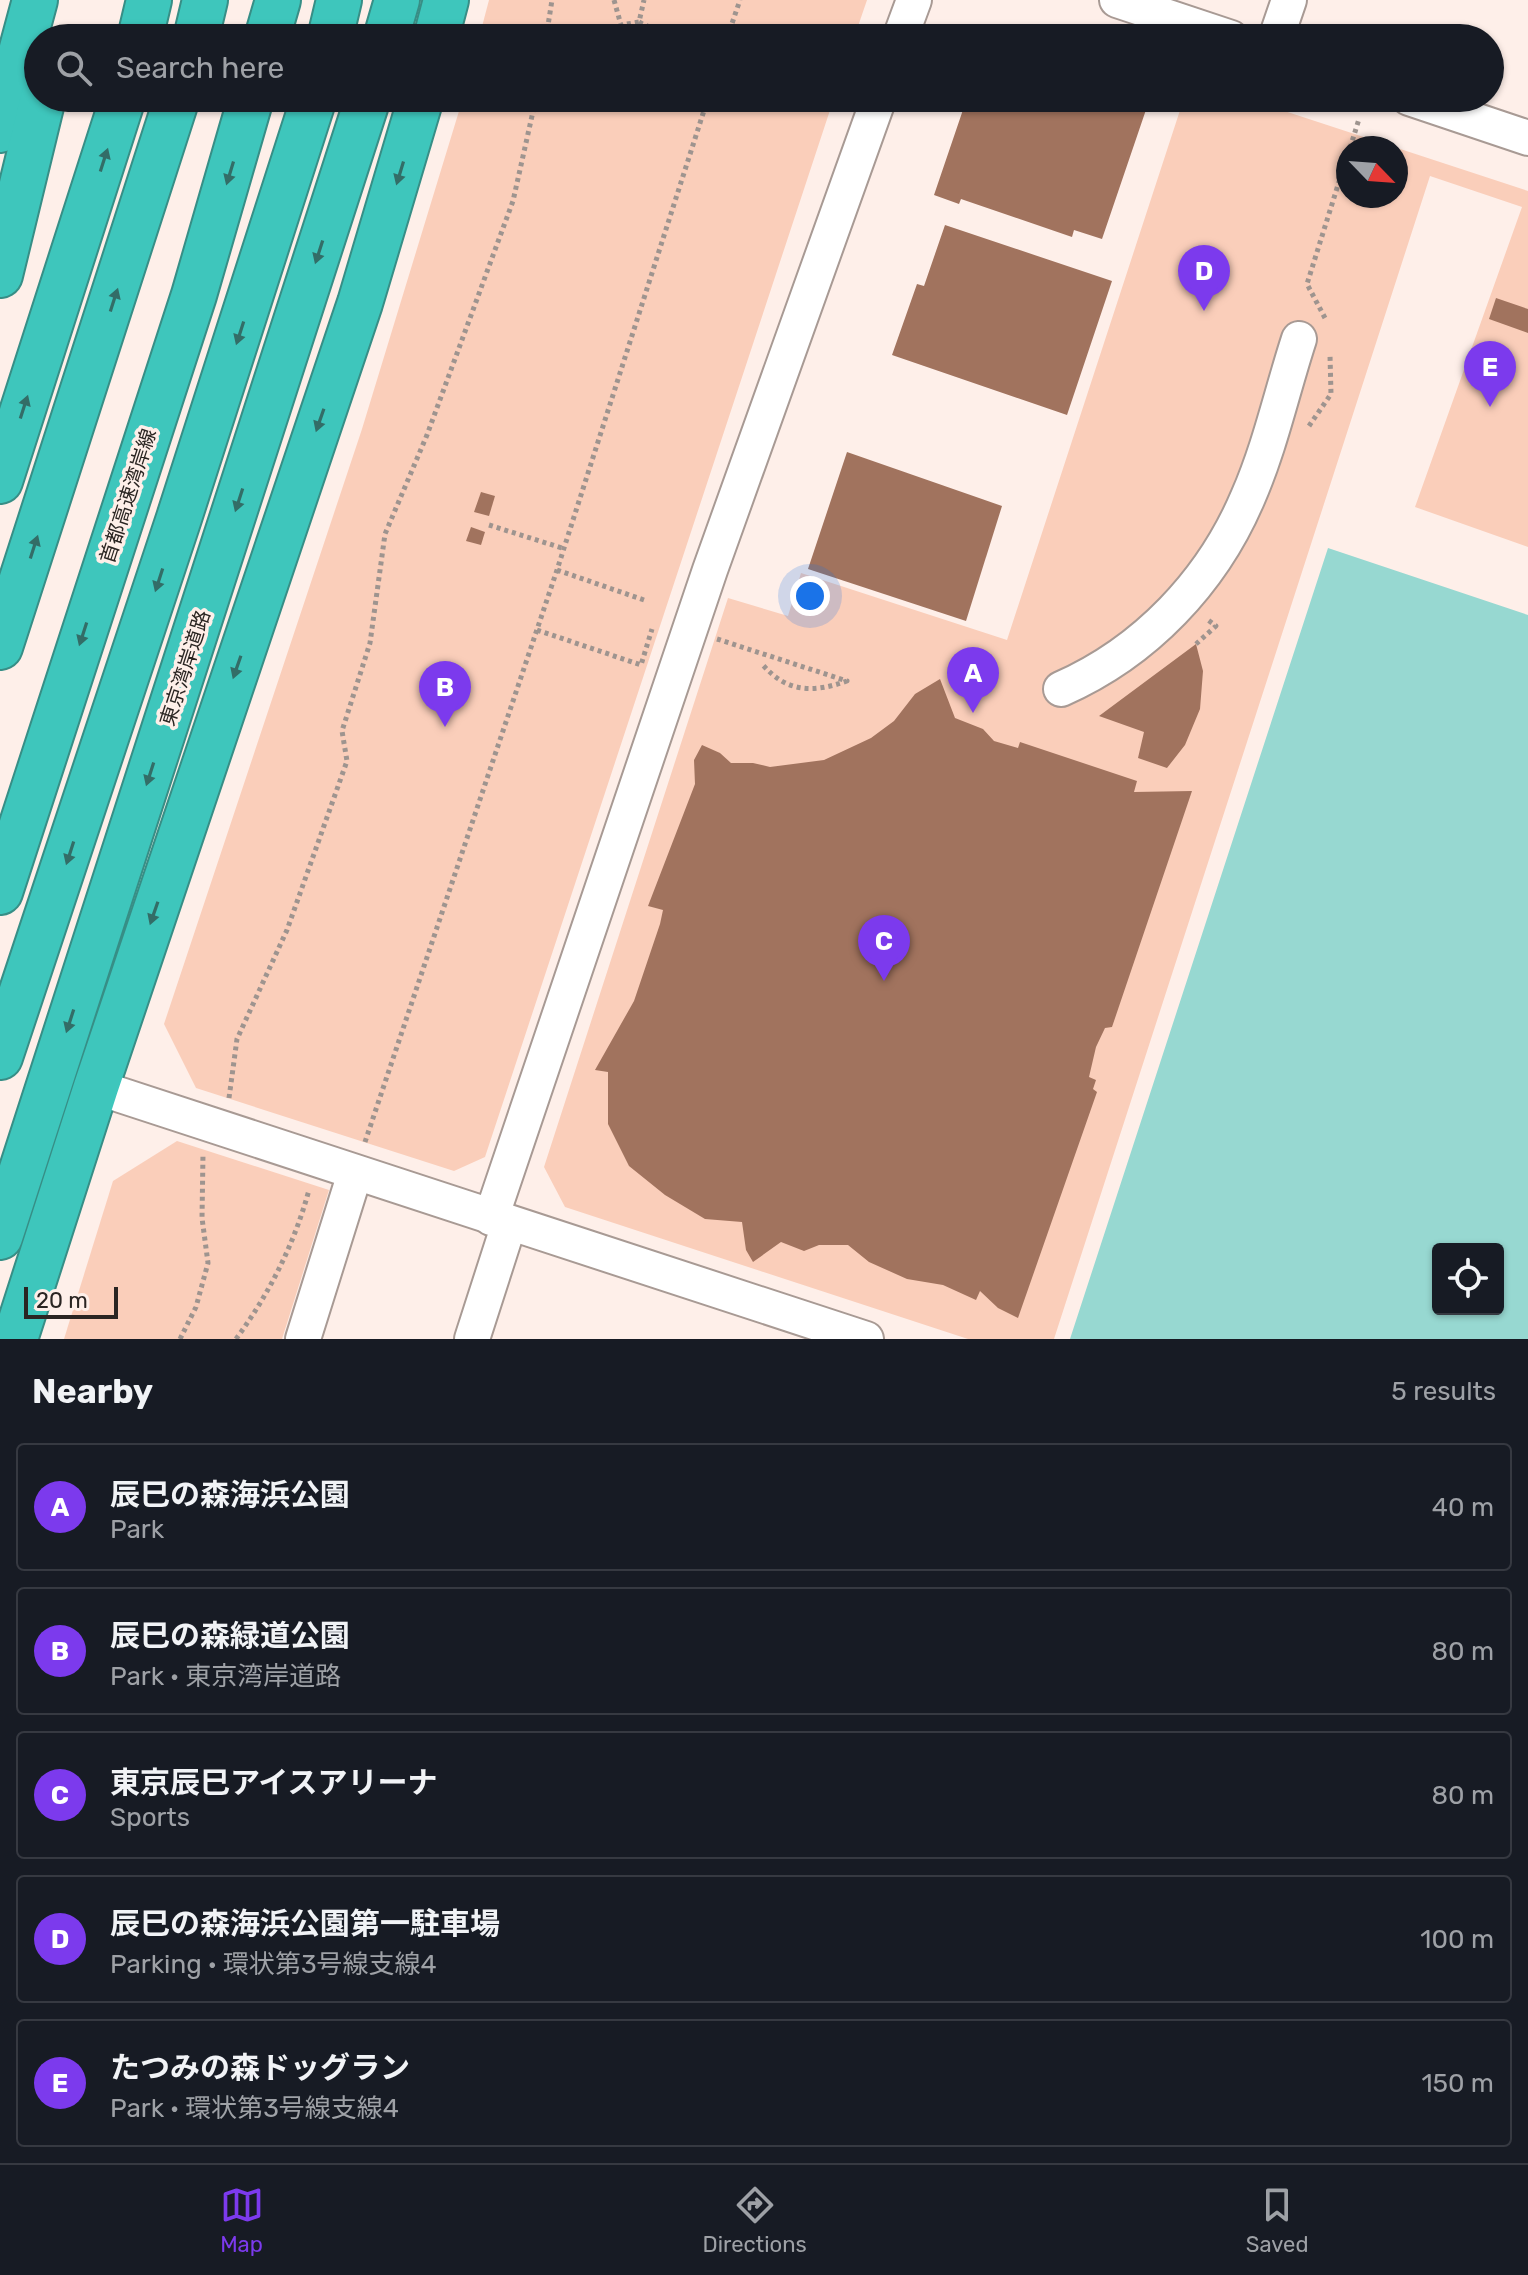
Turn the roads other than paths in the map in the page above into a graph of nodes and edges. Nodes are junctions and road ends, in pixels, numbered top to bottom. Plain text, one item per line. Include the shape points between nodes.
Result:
1 (35, 0) edge
2 (62, 0) edge
3 (149, 0) edge
4 (205, 0) edge
5 (278, 0) edge
6 (339, 0) edge
7 (397, 0) edge
8 (446, 0) edge
9 (914, 0) edge
10 (1117, 0) edge
11 (1289, 0) edge
12 (29, 24) edge
13 (58, 24) edge
14 (143, 24) edge
15 (199, 24) edge
16 (271, 24) edge
17 (333, 24) edge
18 (390, 24) edge
19 (440, 24) edge
20 (905, 24) edge
21 (1189, 24) edge
22 (1281, 24) edge
23 (24, 41) edge
24 (40, 112) edge
25 (119, 112) edge
26 (172, 112) edge
27 (247, 112) edge
28 (309, 112) edge
29 (363, 112) edge
30 (417, 112) edge
31 (874, 112) edge
32 (1451, 112) edge
33 (0, 130) edge
34 (1528, 138) edge
35 (0, 275) edge
36 (1299, 339) dead end
37 (0, 481) edge
38 (0, 647) edge
39 (1061, 689) dead end
40 (0, 892) edge
41 (0, 1057) edge
42 (96, 1087) junction
43 (355, 1173) junction
44 (500, 1221) junction
45 (0, 1237) edge
46 (15, 1339) edge
47 (303, 1339) edge
48 (472, 1339) edge
49 (866, 1339) edge

1 - 12 highway
2 - 13 highway
3 - 14 highway
4 - 15 highway
5 - 16 highway
6 - 17 highway
7 - 18 highway
8 - 19 highway
9 - 20 street
10 - 21 street
11 - 22 street
23 - 33 highway
24 - 35 highway
37 -> 25 highway
38 -> 26 highway
27 -> 40 highway, 首都高速湾岸線 via 194,295
28 -> 41 highway
29 -> 45 highway, 東京湾岸道路
30 -> 42 highway via 360,303
31 - 44 street via 704,585
32 - 34 street
36 - 39 street via 1249,496 1213,565 1130,652
42 - 43 street
42 - 46 highway
43 - 44 street
43 - 47 street
44 - 48 street
44 - 49 street

